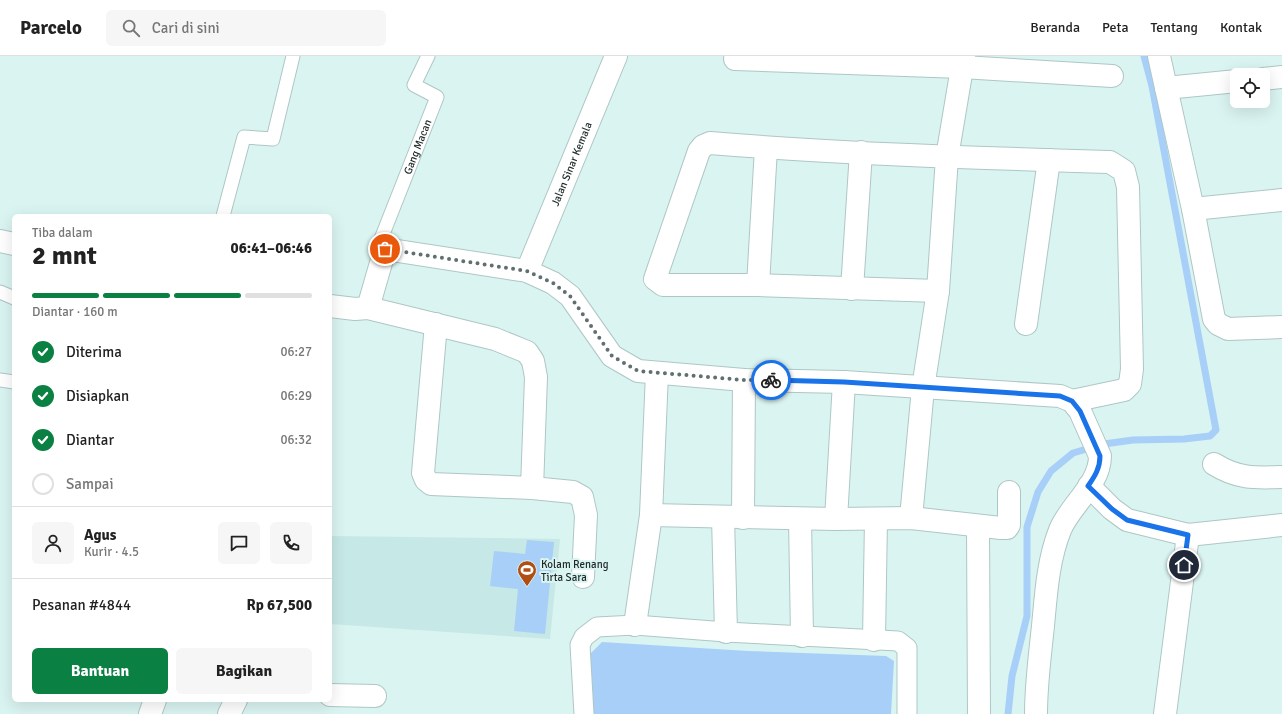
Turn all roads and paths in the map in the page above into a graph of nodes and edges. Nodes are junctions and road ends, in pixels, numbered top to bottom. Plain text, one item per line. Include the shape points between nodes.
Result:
1 (292, 56) edge
2 (428, 56) edge
3 (616, 56) edge
4 (1159, 56) edge
5 (735, 59) dead end
6 (963, 62) edge
7 (1112, 76) dead end
8 (1282, 77) edge
9 (1270, 78) edge
10 (1230, 82) edge
11 (1166, 88) junction
12 (766, 148) junction
13 (861, 152) junction
14 (947, 157) junction
15 (1049, 160) junction
16 (1282, 200) edge
17 (1193, 210) junction
18 (224, 214) edge
19 (0, 241) edge
20 (12, 244) edge
21 (385, 249) junction
22 (527, 271) junction
23 (758, 285) junction
24 (852, 288) junction
25 (938, 291) junction
26 (0, 292) edge
27 (12, 297) edge
28 (332, 306) edge
29 (368, 308) junction
30 (436, 324) junction
31 (1026, 324) dead end
32 (1282, 327) edge
33 (657, 373) junction
34 (0, 380) edge
35 (744, 380) junction
36 (12, 382) edge
37 (844, 382) junction
38 (923, 388) junction
39 (1072, 401) junction
40 (1214, 464) dead end
41 (1282, 477) edge
42 (1088, 486) junction
43 (532, 488) junction
44 (1009, 492) dead end
45 (1112, 509) junction
46 (651, 515) junction
47 (733, 518) junction
48 (911, 518) junction
49 (1068, 518) junction
50 (800, 519) junction
51 (836, 519) junction
52 (876, 519) junction
53 (1282, 525) edge
54 (978, 526) junction
55 (1188, 535) junction
56 (583, 577) dead end
57 (635, 625) junction
58 (726, 632) junction
59 (802, 636) junction
60 (874, 640) junction
61 (332, 695) edge
62 (375, 696) dead end
63 (154, 702) edge
64 (235, 702) edge
65 (150, 714) edge
66 (229, 714) edge
67 (584, 714) edge
68 (907, 714) edge
69 (978, 714) edge
70 (1036, 714) edge
71 (1165, 714) edge

1 - 18 lane via 272,139 244,137
2 - 21 lane, Gang Macan via 414,85 436,97 380,239
3 - 22 street, Jalan Sinar Kemala
4 - 11 street
5 - 6 street
6 - 7 street
6 - 14 street
8 - 9 street
10 - 11 street
11 - 17 street
12 - 13 street
12 - 23 street
12 - 23 street via 710,143 703,146 699,151 655,279 663,285
13 - 14 street
13 - 24 street
14 - 15 street
14 - 25 street
15 - 31 street
15 - 39 street via 1110,162 1124,171 1128,187 1132,369 1130,384 1124,390
16 - 17 street
17 - 32 street via 1214,318 1218,324 1228,330
19 - 20 street
21 - 22 street
21 - 29 street
22 - 33 street via 553,283 570,296 612,356 638,371
23 - 24 street
24 - 25 street
25 - 38 street
26 - 27 lane
28 - 29 street
29 - 30 street
30 - 43 street via 495,339 527,352 533,361 536,377
30 - 43 street via 423,473 426,480 431,484
33 - 35 street
33 - 46 street
34 - 36 lane
35 - 37 street
35 - 47 street
37 - 38 street
37 - 51 street
38 - 39 street via 1060,396
38 - 48 street
39 - 42 street via 1080,411 1096,446 1100,463 1096,475
40 - 41 street via 1228,473 1240,476
42 - 45 street
42 - 49 street
43 - 56 street via 573,492 582,497 586,515
44 - 54 street via 1009,525 1006,528
45 - 49 street
45 - 55 street via 1127,520
46 - 47 street
46 - 57 street
47 - 50 street
47 - 58 street
48 - 52 street
48 - 54 street
49 - 70 street via 1061,529 1046,588
50 - 51 street
50 - 59 street
51 - 52 street
52 - 60 street
53 - 55 street
54 - 69 street
55 - 71 street
57 - 58 street
57 - 67 street via 597,627 584,637 580,644
58 - 59 street
59 - 60 street
60 - 68 street via 898,641 907,648
61 - 62 street
63 - 65 street
64 - 66 street

